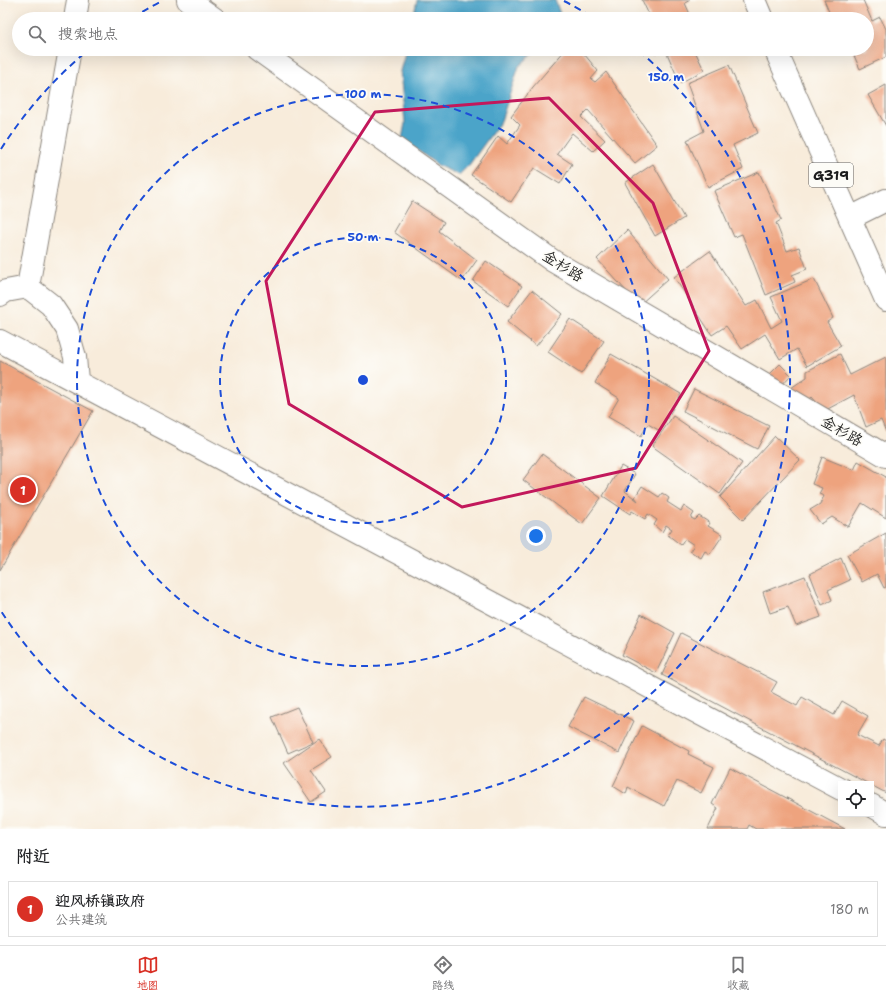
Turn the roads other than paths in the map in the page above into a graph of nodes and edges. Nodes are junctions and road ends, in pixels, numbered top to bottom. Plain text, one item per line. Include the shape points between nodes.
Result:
1 (78, 0) edge
2 (188, 0) edge
3 (754, 0) edge
4 (76, 12) edge
5 (205, 12) edge
6 (759, 12) edge
7 (69, 56) edge
8 (267, 56) edge
9 (779, 56) edge
10 (886, 200) edge
11 (850, 218) junction
12 (28, 287) junction
13 (0, 295) edge
14 (886, 300) edge
15 (0, 340) edge
16 (77, 381) junction
17 (886, 456) edge
18 (838, 788) edge
19 (874, 808) edge
20 (886, 814) edge

1 - 4 main road
2 - 5 main road
3 - 6 main road
7 - 12 main road
8 - 17 main road, 金杉路 via 552,261
9 - 11 main road, G319
10 - 11 main road
11 - 14 main road, G319
12 - 13 main road via 6,291
12 - 16 main road via 51,305 67,329 75,357
15 - 16 main road
16 - 18 main road
19 - 20 main road

